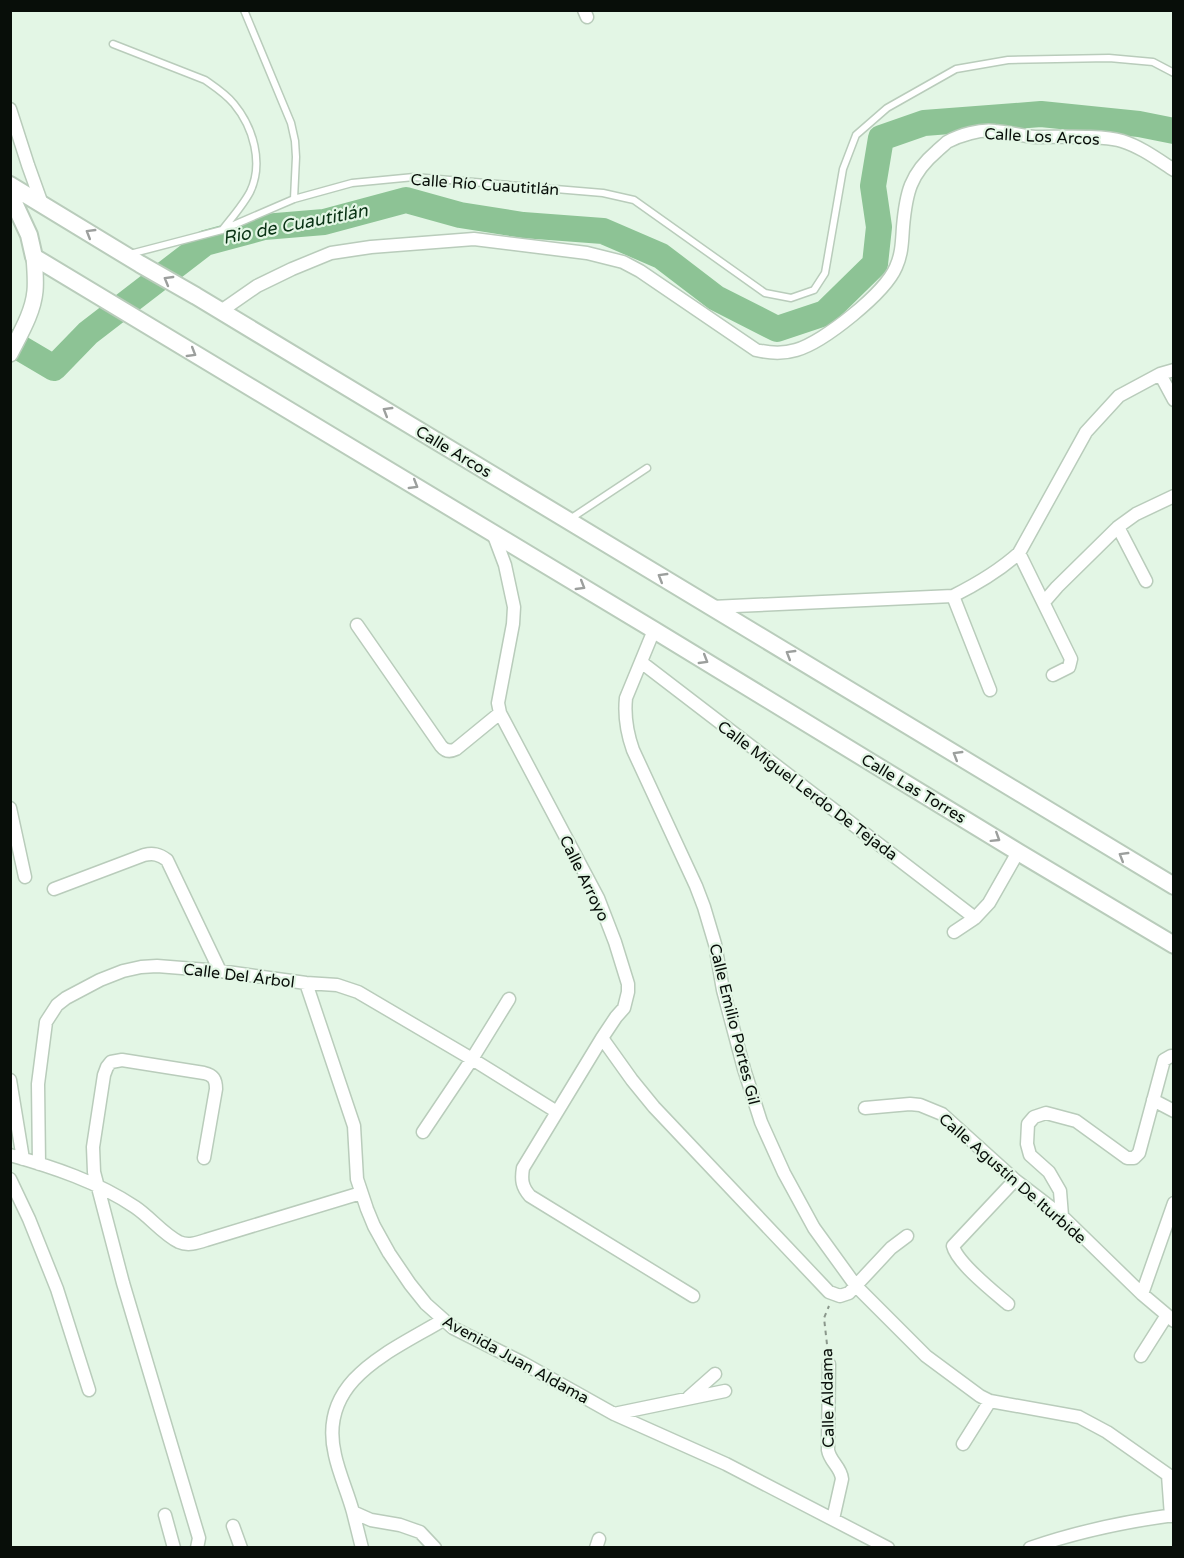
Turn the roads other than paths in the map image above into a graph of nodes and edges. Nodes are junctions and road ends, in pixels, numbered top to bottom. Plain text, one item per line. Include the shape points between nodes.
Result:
1 (244, 10) edge
2 (113, 44) dead end
3 (1173, 73) edge
4 (10, 110) edge
5 (1173, 170) edge
6 (10, 184) edge
7 (10, 194) edge
8 (294, 200) junction
9 (42, 204) junction
10 (222, 230) junction
11 (34, 257) junction
12 (133, 259) junction
13 (221, 311) junction
14 (10, 354) edge
15 (1173, 370) edge
16 (1160, 374) junction
17 (1173, 400) edge
18 (647, 468) dead end
19 (1173, 496) edge
20 (569, 520) junction
21 (1118, 527) junction
22 (493, 533) junction
23 (1019, 553) junction
24 (1146, 581) dead end
25 (953, 596) junction
26 (1044, 602) junction
27 (712, 607) junction
28 (357, 625) dead end
29 (654, 630) junction
30 (641, 662) junction
31 (1053, 675) dead end
32 (990, 690) dead end
33 (500, 713) junction
34 (10, 808) edge
35 (1018, 852) junction
36 (25, 877) dead end
37 (1173, 886) edge
38 (54, 889) dead end
39 (975, 918) junction
40 (954, 932) dead end
41 (1173, 945) edge
42 (220, 972) junction
43 (306, 983) junction
44 (509, 999) dead end
45 (602, 1038) junction
46 (1172, 1056) edge
47 (472, 1059) junction
48 (10, 1080) edge
49 (1154, 1100) junction
50 (865, 1108) dead end
51 (1173, 1111) edge
52 (557, 1112) junction
53 (423, 1132) dead end
54 (17, 1157) edge
55 (204, 1158) dead end
56 (39, 1164) junction
57 (10, 1179) edge
58 (1016, 1180) junction
59 (98, 1186) junction
60 (361, 1193) junction
61 (1173, 1203) edge
62 (1062, 1216) junction
63 (907, 1236) dead end
64 (856, 1286) junction
65 (1142, 1294) junction
66 (693, 1296) dead end
67 (1008, 1304) dead end
68 (1170, 1318) edge
69 (443, 1320) junction
70 (1141, 1356) dead end
71 (829, 1365) road end
72 (715, 1374) dead end
73 (89, 1390) dead end
74 (725, 1391) dead end
75 (686, 1399) junction
76 (990, 1401) junction
77 (614, 1414) junction
78 (963, 1444) dead end
79 (1171, 1477) edge
80 (353, 1512) junction
81 (165, 1515) dead end
82 (1172, 1516) edge
83 (833, 1519) junction
84 (233, 1526) dead end
85 (880, 1546) edge
86 (174, 1548) edge
87 (197, 1548) edge
88 (241, 1548) edge
89 (362, 1548) edge
90 (435, 1548) edge
91 (1030, 1548) edge

1 - 8 lane via 291,123 296,157
2 - 10 lane via 206,80 240,112 253,139 255,170 250,191
3 - 8 lane, Calle Río Cuautitlán via 1153,62 1109,58 1008,60 956,69 887,108 856,135 843,169 825,273 814,290 791,298 765,293 634,200 603,193 414,177 352,183
4 - 9 street
5 - 13 street, Calle Los Arcos via 1120,140 1029,137 994,130 964,135 925,161 909,186 901,255 888,282 838,327 812,344 783,352 756,350 623,262 587,253 474,239 331,253 257,286
6 - 9 main road, Calle Arcos
7 - 11 main road via 29,235
8 - 10 lane, Calle Río Cuautitlán
12 -> 9 main road, Calle Arcos
10 - 12 lane, Calle Río Cuautitlán
11 - 14 street via 32,307
11 -> 22 main road
13 -> 12 main road, Calle Arcos
20 -> 13 main road, Calle Arcos
15 - 16 street
16 - 17 street
16 - 23 street via 1119,396 1086,432
18 - 20 lane
19 - 21 street
27 -> 20 main road, Calle Arcos
21 - 24 street
21 - 26 street
22 -> 29 main road
22 - 33 street via 514,607 498,703
23 - 25 street via 1004,567
23 - 26 street
25 - 27 street
25 - 32 street
26 - 31 street via 1071,659 1069,667
37 -> 27 main road
28 - 33 street via 443,749 456,749
29 - 30 street, Calle Emilio Portes Gil
29 -> 35 main road, Calle Las Torres
30 - 39 street, Calle Miguel Lerdo De Tejada
30 - 64 street, Calle Emilio Portes Gil via 624,710 628,735 704,907 751,1095 773,1150 809,1219
33 - 45 street, Calle Arroyo via 598,898 615,942 628,992 624,1008
34 - 36 street
35 - 39 street via 989,903
35 - 41 main road, Calle Las Torres
38 - 42 street via 144,855 162,856
39 - 40 street
42 - 43 street, Calle Del Árbol
42 - 56 street, Calle Del Árbol via 141,967 100,980 57,1005 46,1022 38,1084
43 - 47 street, Calle Del Árbol via 337,985 358,992
43 - 60 street, Avenida Juan Aldama via 354,1126
44 - 47 street
45 - 52 street, Calle Arroyo
45 - 64 street via 654,1107 826,1290 840,1296
46 - 49 street via 1164,1060
47 - 52 street, Calle Del Árbol
47 - 53 street
48 - 54 street
49 - 51 street
49 - 62 street via 1139,1153 1134,1158 1127,1158 1077,1121 1046,1113 1028,1124 1026,1144 1030,1155 1049,1172 1060,1191
50 - 58 street, Calle Agustín De Iturbide via 910,1104 931,1108 951,1121
52 - 66 street, Calle Arroyo via 523,1168 524,1189
54 - 56 street
55 - 59 street via 216,1089 214,1078 204,1073 116,1060 107,1067 99,1103 93,1147
56 - 59 street
57 - 73 street via 57,1289
58 - 62 street, Calle Agustín De Iturbide
58 - 67 street via 953,1246 982,1282
59 - 60 street via 136,1208 183,1244
59 - 87 street via 199,1538
60 - 69 street, Avenida Juan Aldama via 389,1253 426,1304
61 - 65 street
62 - 65 street, Calle Agustín De Iturbide
63 - 64 street
64 - 76 street, Calle Emilio Portes Gil via 926,1356
65 - 68 street, Calle Agustín De Iturbide
68 - 70 street
69 - 77 street, Avenida Juan Aldama
69 - 80 street via 360,1373 336,1406 332,1427 335,1455
71 - 83 street, Calle Aldama via 828,1450 842,1472
72 - 75 street
74 - 75 street
75 - 77 street
76 - 78 street
76 - 79 street, Calle Emilio Portes Gil via 1079,1417
77 - 83 street, Avenida Juan Aldama via 726,1464
79 - 82 street
80 - 89 street
80 - 90 street via 420,1532
81 - 86 street
82 - 91 street via 1087,1530
83 - 85 street, Avenida Juan Aldama
84 - 88 street

